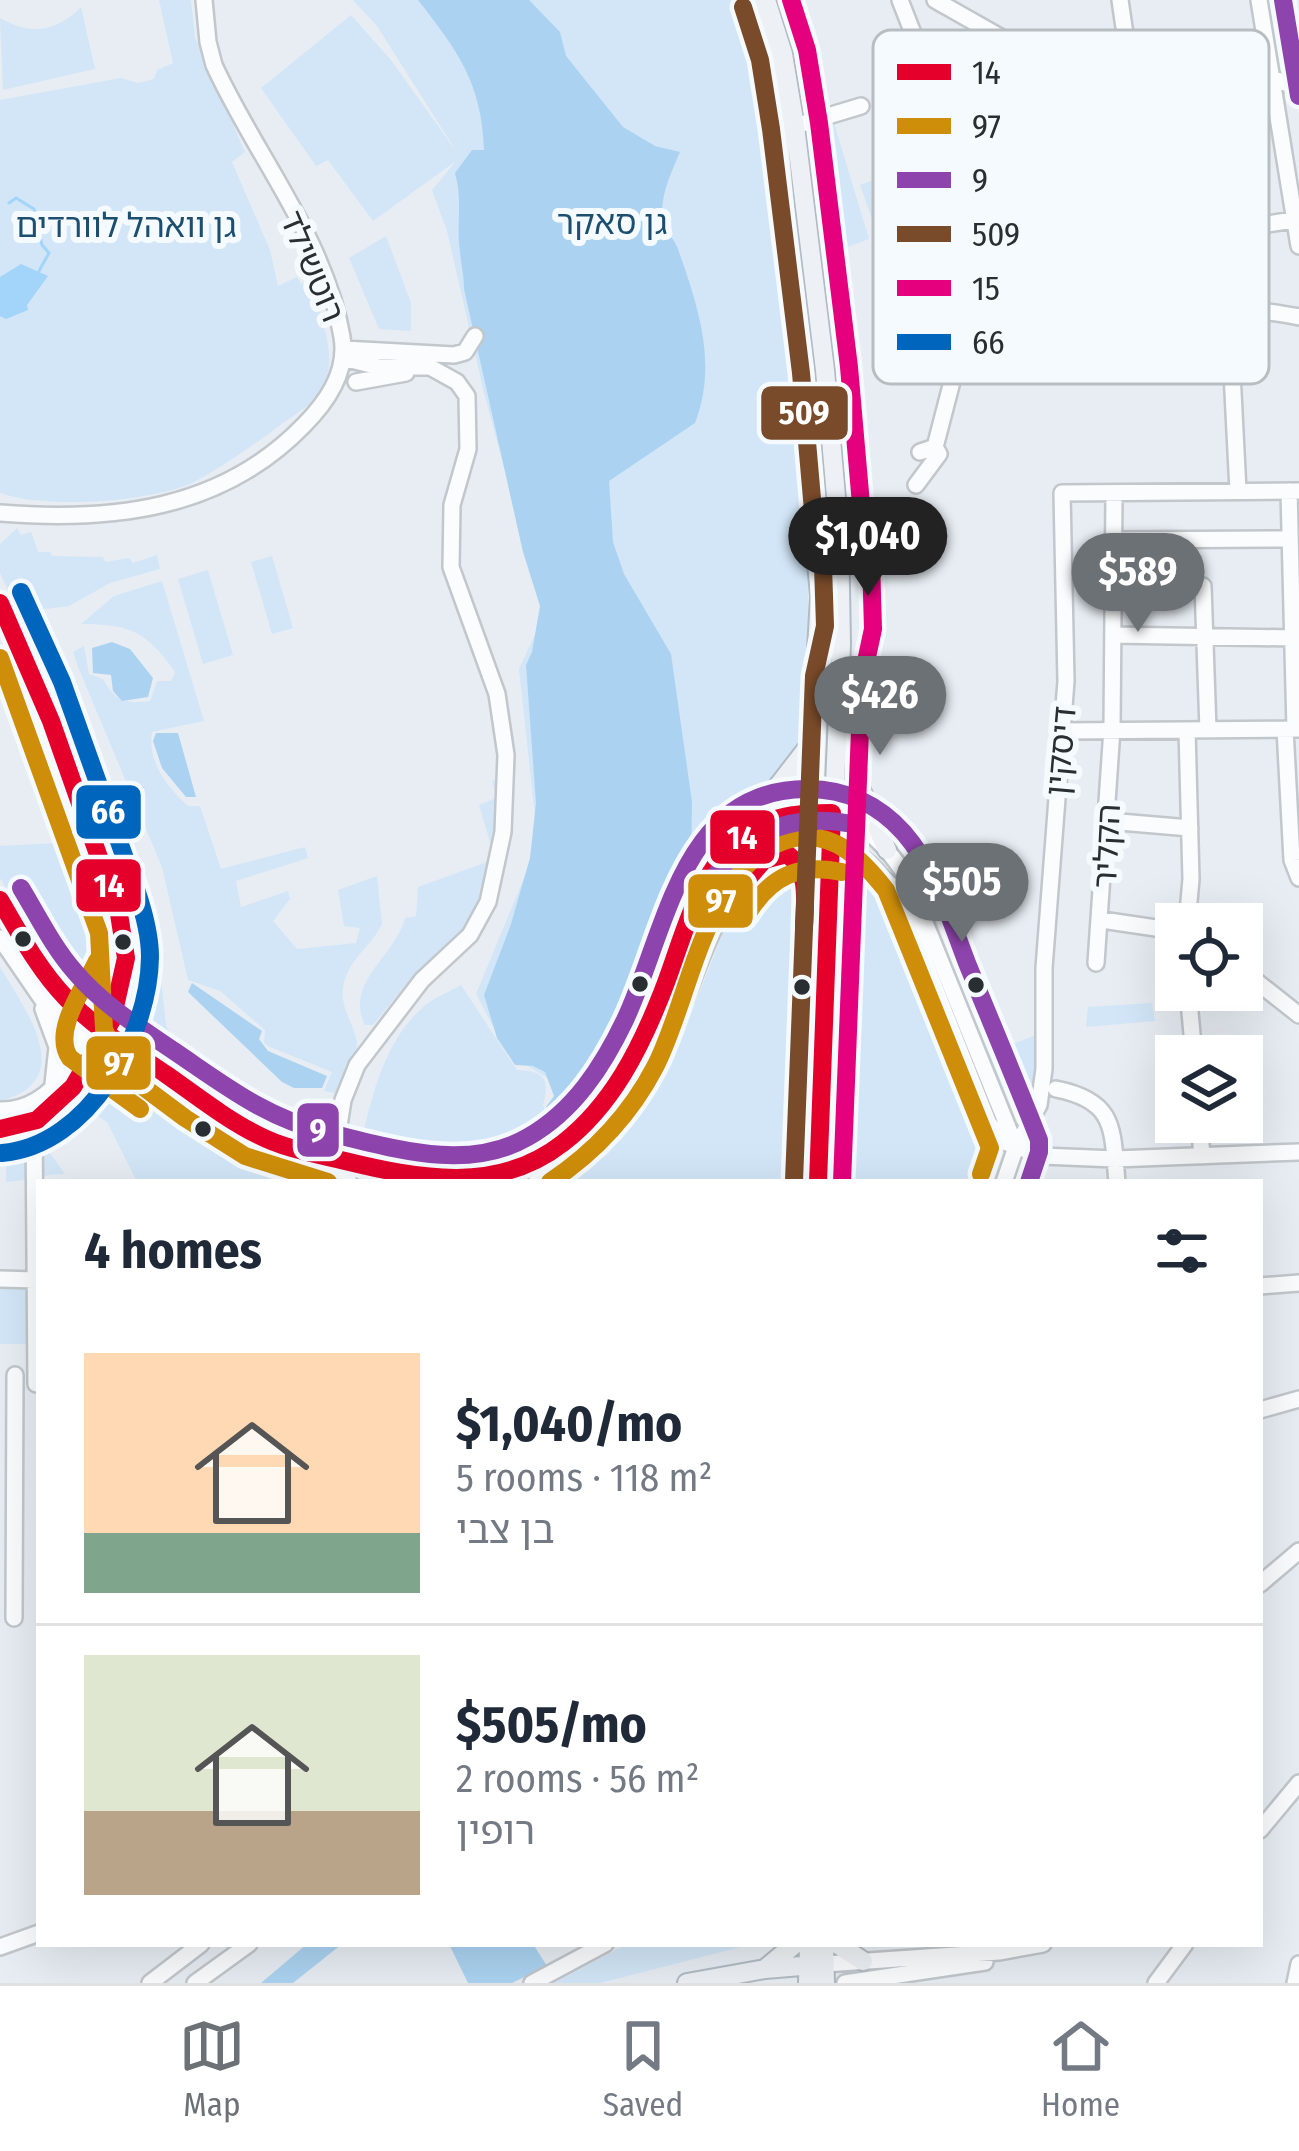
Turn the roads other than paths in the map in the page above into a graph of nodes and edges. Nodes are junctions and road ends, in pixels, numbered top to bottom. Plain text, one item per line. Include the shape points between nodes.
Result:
1 (205, 0) edge
2 (752, 0) edge
3 (766, 0) edge
4 (900, 0) edge
5 (935, 0) edge
6 (1120, 0) edge
7 (1258, 0) edge
8 (912, 30) edge
9 (988, 30) edge
10 (1124, 30) edge
11 (1262, 30) edge
12 (1269, 77) joint
13 (1299, 88) edge
14 (861, 106) dead end
15 (795, 125) junction
16 (1293, 220) junction
17 (1269, 224) edge
18 (1299, 245) edge
19 (1269, 315) edge
20 (1299, 317) edge
21 (475, 336) dead end
22 (343, 353) junction
23 (439, 372) junction
24 (356, 382) dead end
25 (947, 384) edge
26 (1233, 384) edge
27 (916, 485) dead end
28 (1238, 491) junction
29 (1294, 491) edge
30 (1114, 493) junction
31 (15, 515) edge
32 (0, 528) edge
33 (1290, 539) junction
34 (1114, 540) junction
35 (1203, 586) dead end
36 (1295, 586) edge
37 (0, 602) edge
38 (1113, 635) junction
39 (1205, 637) junction
40 (1293, 638) junction
41 (838, 677) junction
42 (1112, 729) junction
43 (1293, 729) edge
44 (1187, 730) junction
45 (1208, 730) junction
46 (1063, 731) junction
47 (813, 736) junction
48 (808, 812) junction
49 (832, 813) junction
50 (1108, 821) junction
51 (1190, 828) junction
52 (806, 844) junction
53 (830, 844) junction
54 (887, 850) junction
55 (726, 853) junction
56 (758, 862) junction
57 (1299, 878) edge
58 (804, 882) junction
59 (890, 886) junction
60 (0, 900) edge
61 (830, 902) junction
62 (1188, 903) edge
63 (1102, 920) junction
64 (1155, 928) edge
65 (0, 938) edge
66 (1096, 964) dead end
67 (1263, 987) edge
68 (116, 993) junction
69 (37, 996) junction
70 (71, 1004) junction
71 (1299, 1015) edge
72 (101, 1028) junction
73 (92, 1045) junction
74 (143, 1059) junction
75 (76, 1082) junction
76 (142, 1082) junction
77 (51, 1088) junction
78 (1056, 1089) dead end
79 (1001, 1105) junction
80 (1039, 1105) junction
81 (0, 1111) edge
82 (34, 1122) junction
83 (989, 1124) junction
84 (0, 1129) edge
85 (1201, 1143) edge
86 (1016, 1147) junction
87 (1299, 1152) edge
88 (1042, 1156) junction
89 (1202, 1156) junction
90 (1115, 1159) junction
91 (340, 1160) junction
92 (1005, 1178) edge
93 (334, 1179) edge
94 (345, 1179) edge
95 (439, 1179) edge
96 (483, 1179) edge
97 (541, 1179) edge
98 (795, 1179) edge
99 (818, 1179) edge
100 (1117, 1179) edge
101 (36, 1260) edge
102 (36, 1276) edge
103 (0, 1279) edge
104 (1299, 1282) edge
105 (1263, 1286) edge
106 (36, 1330) edge
107 (15, 1376) dead end
108 (35, 1384) dead end
109 (1299, 1399) edge
110 (1263, 1409) edge
111 (1299, 1551) edge
112 (1263, 1581) edge
113 (14, 1618) dead end
114 (1299, 1783) edge
115 (1263, 1826) edge
116 (36, 1934) edge
117 (0, 1947) edge
118 (197, 1947) edge
119 (245, 1947) edge
120 (599, 1947) edge
121 (791, 1947) edge
122 (842, 1947) edge
123 (1028, 1947) edge
124 (1036, 1947) edge
125 (1183, 1947) edge
126 (863, 1961) junction
127 (1299, 1964) edge
128 (818, 1968) edge
129 (765, 1969) junction
130 (856, 1982) edge
131 (150, 1983) edge
132 (195, 1983) edge
133 (532, 1983) edge
134 (687, 1983) edge
135 (845, 1983) edge
136 (1156, 1983) edge
137 (1295, 1983) edge

1 - 22 street, רוטשילד via 214,65 312,247
2 - 47 main road via 778,130 812,482 820,596
3 - 15 main road
4 - 8 street
5 - 9 street
6 - 10 street
7 - 11 street
12 - 13 street
12 - 16 street
14 - 15 street
15 - 41 main road via 839,531
16 - 17 street
16 - 18 street
19 - 20 street
21 - 22 street via 454,356
22 - 23 street via 379,367
22 - 31 street, רוטשילד via 336,383 314,415 226,484 130,513
23 - 24 street
23 - 91 street via 458,382 470,415 449,553 497,694 506,755 502,845 479,922 357,1065 343,1100
25 - 27 street via 928,449 938,459
26 - 28 street
28 - 29 street
28 - 30 street
29 - 33 street
30 - 34 street, הקליר
30 - 46 street, דיסקין via 1063,493
31 - 32 street
33 - 34 street
33 - 36 street
34 - 38 street, הקליר
35 - 39 street
36 - 40 street
37 - 68 street via 125,940
38 - 39 street
38 - 42 street, הקליר
39 - 40 street
39 - 45 street
40 - 43 street
41 - 49 main road
41 - 54 main road via 858,783
42 - 44 street
42 - 46 street
42 - 50 street, הקליר
43 - 45 street
43 - 57 street via 1292,860
44 - 45 street
44 - 51 street
46 - 80 street, דיסקין
47 - 48 main road
47 - 55 main road
48 - 49 street
48 - 52 main road
48 - 55 street via 755,824
49 - 53 main road
49 - 54 street
50 - 51 street
50 - 63 street, הקליר
51 - 62 street
52 - 53 street
52 - 56 street
52 - 58 main road
53 - 59 street via 862,855
53 - 61 main road
54 - 79 street via 907,878
55 - 96 street via 699,891 634,1056 606,1100 565,1142 520,1169
56 - 58 main road via 790,856
56 - 97 street via 734,888 643,1087 577,1157
58 - 98 main road
59 - 61 main road via 846,866
59 - 83 street
60 - 70 street
61 - 99 main road
63 - 64 street
63 - 66 street, הקליר
65 - 69 street
67 - 71 street
68 - 70 street
68 - 72 street
68 - 74 street
69 - 73 street
69 - 77 street via 57,1047
70 - 72 street
72 - 73 street
72 - 74 street
73 - 75 street
73 - 76 street
73 - 77 street
74 - 91 street via 255,1133
75 - 76 street via 104,1074
75 - 82 street
76 - 93 street via 245,1150
77 - 81 street via 26,1106
78 - 90 street via 1105,1112
79 - 80 street via 1020,1113
79 - 86 street
80 - 86 street, דיסקין
82 - 84 street
82 - 101 street
83 - 86 street
83 - 92 street
85 - 89 street
86 - 88 street
86 - 92 street, דיסקין
87 - 89 street
88 - 90 street
88 - 92 street
89 - 90 street
90 - 100 street
91 - 94 street
91 - 95 street
102 - 103 street
104 - 105 street
106 - 108 street
107 - 113 street
109 - 110 street
111 - 112 street
114 - 115 street
116 - 117 street
118 - 131 street
119 - 132 street
120 - 133 street
121 - 129 main road
122 - 126 main road
123 - 126 street
124 - 130 street
125 - 136 street
126 - 128 street
127 - 137 street
128 - 129 main road
129 - 134 main road
130 - 135 street

